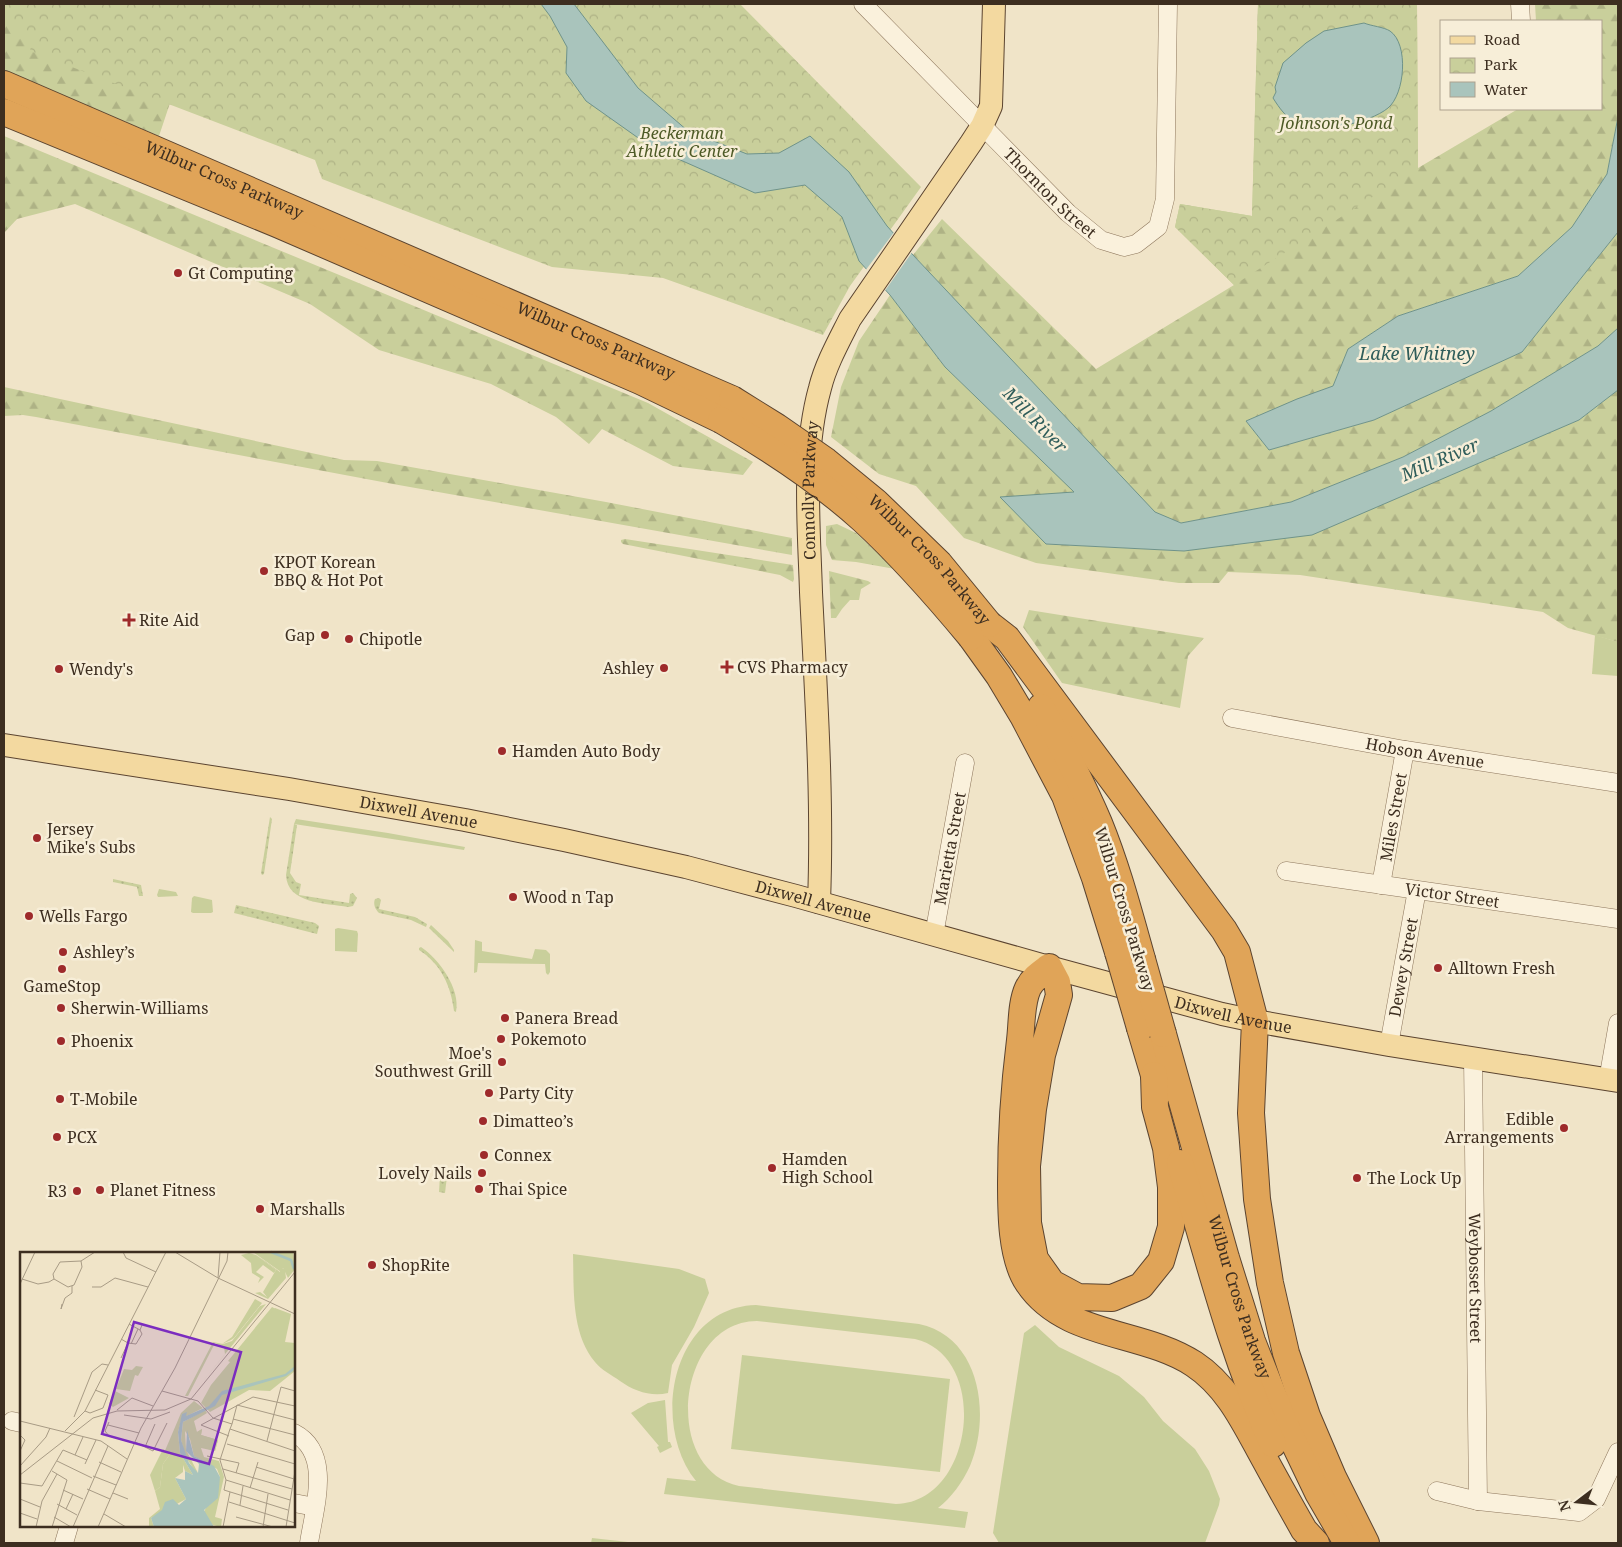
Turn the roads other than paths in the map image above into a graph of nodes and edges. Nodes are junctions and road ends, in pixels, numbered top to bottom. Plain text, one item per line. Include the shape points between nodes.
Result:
1 (863, 4) edge
2 (994, 4) edge
3 (1168, 4) edge
4 (1520, 4) edge
5 (1521, 20) edge
6 (4, 84) edge
7 (4, 112) edge
8 (982, 126) junction
9 (726, 410) junction
10 (980, 630) junction
11 (1232, 718) dead end
12 (4, 745) edge
13 (1405, 750) junction
14 (965, 763) dead end
15 (1618, 783) edge
16 (1286, 871) dead end
17 (1381, 885) junction
18 (1417, 890) junction
19 (819, 902) junction
20 (1618, 919) edge
21 (934, 935) junction
22 (1049, 967) junction
23 (1255, 1021) junction
24 (1618, 1023) edge
25 (1152, 1031) junction
26 (1389, 1045) junction
27 (1473, 1057) junction
28 (1154, 1076) junction
29 (1613, 1081) edge
30 (295, 1434) edge
31 (1618, 1452) edge
32 (1436, 1491) dead end
33 (1478, 1500) junction
34 (295, 1503) edge
35 (315, 1507) junction
36 (69, 1527) edge
37 (64, 1543) edge
38 (309, 1543) edge
39 (1316, 1543) edge
40 (1321, 1543) edge
41 (1348, 1543) edge
42 (1366, 1543) edge

1 - 8 street, Thornton Street
2 - 8 main road, Connolly Parkway via 992,96
3 - 8 street, Thornton Street via 1165,199 1158,227 1136,244 1124,247 1101,240 1068,213
4 - 5 street
6 - 9 highway, Wilbur Cross Parkway
7 - 9 highway, Wilbur Cross Parkway via 277,224 640,381
8 - 19 main road, Connolly Parkway via 850,319 820,387 810,441 808,512 821,826
9 - 10 highway, Wilbur Cross Parkway, bridge via 777,427 876,502 939,563
10 - 23 highway via 1007,638 1224,930 1237,952
10 - 25 highway, Wilbur Cross Parkway, bridge via 999,676 1065,796 1130,955
11 - 13 street, Hobson Avenue
12 - 19 main road, Dixwell Avenue via 465,820 686,867
13 - 15 street, Hobson Avenue
13 - 17 street, Miles Street
14 - 21 street, Marietta Street
16 - 17 street, Victor Street
17 - 18 street, Victor Street
18 - 20 street, Victor Street
18 - 26 street, Dewey Street
19 - 21 main road, Dixwell Avenue
21 - 22 main road, Dixwell Avenue
22 - 23 main road, Dixwell Avenue
22 - 28 highway via 1059,994 1042,1055 1033,1109 1027,1166 1028,1223 1035,1259 1052,1283 1078,1297 1112,1298 1141,1286 1161,1261 1171,1227 1171,1187 1166,1148 1155,1107
22 - 39 highway via 1036,976 1028,989 1016,1074 1011,1215 1016,1254 1027,1282 1047,1306 1075,1321 1167,1350 1194,1364 1217,1383 1238,1410 1304,1530
23 - 26 main road, Dixwell Avenue
23 - 42 highway via 1251,1113 1256,1200 1270,1283 1286,1353 1307,1416 1333,1478
24 - 29 street
25 - 28 highway, Wilbur Cross Parkway
25 - 41 highway, Wilbur Cross Parkway via 1252,1341 1283,1420 1318,1493
26 - 27 main road, Dixwell Avenue
27 - 29 main road, Dixwell Avenue
27 - 33 street, Weybosset Street
28 - 40 highway, Wilbur Cross Parkway via 1229,1330 1264,1424
30 - 35 street via 303,1438 316,1460
31 - 33 street via 1596,1499 1579,1512
32 - 33 street
34 - 35 street
35 - 38 street
36 - 37 street

